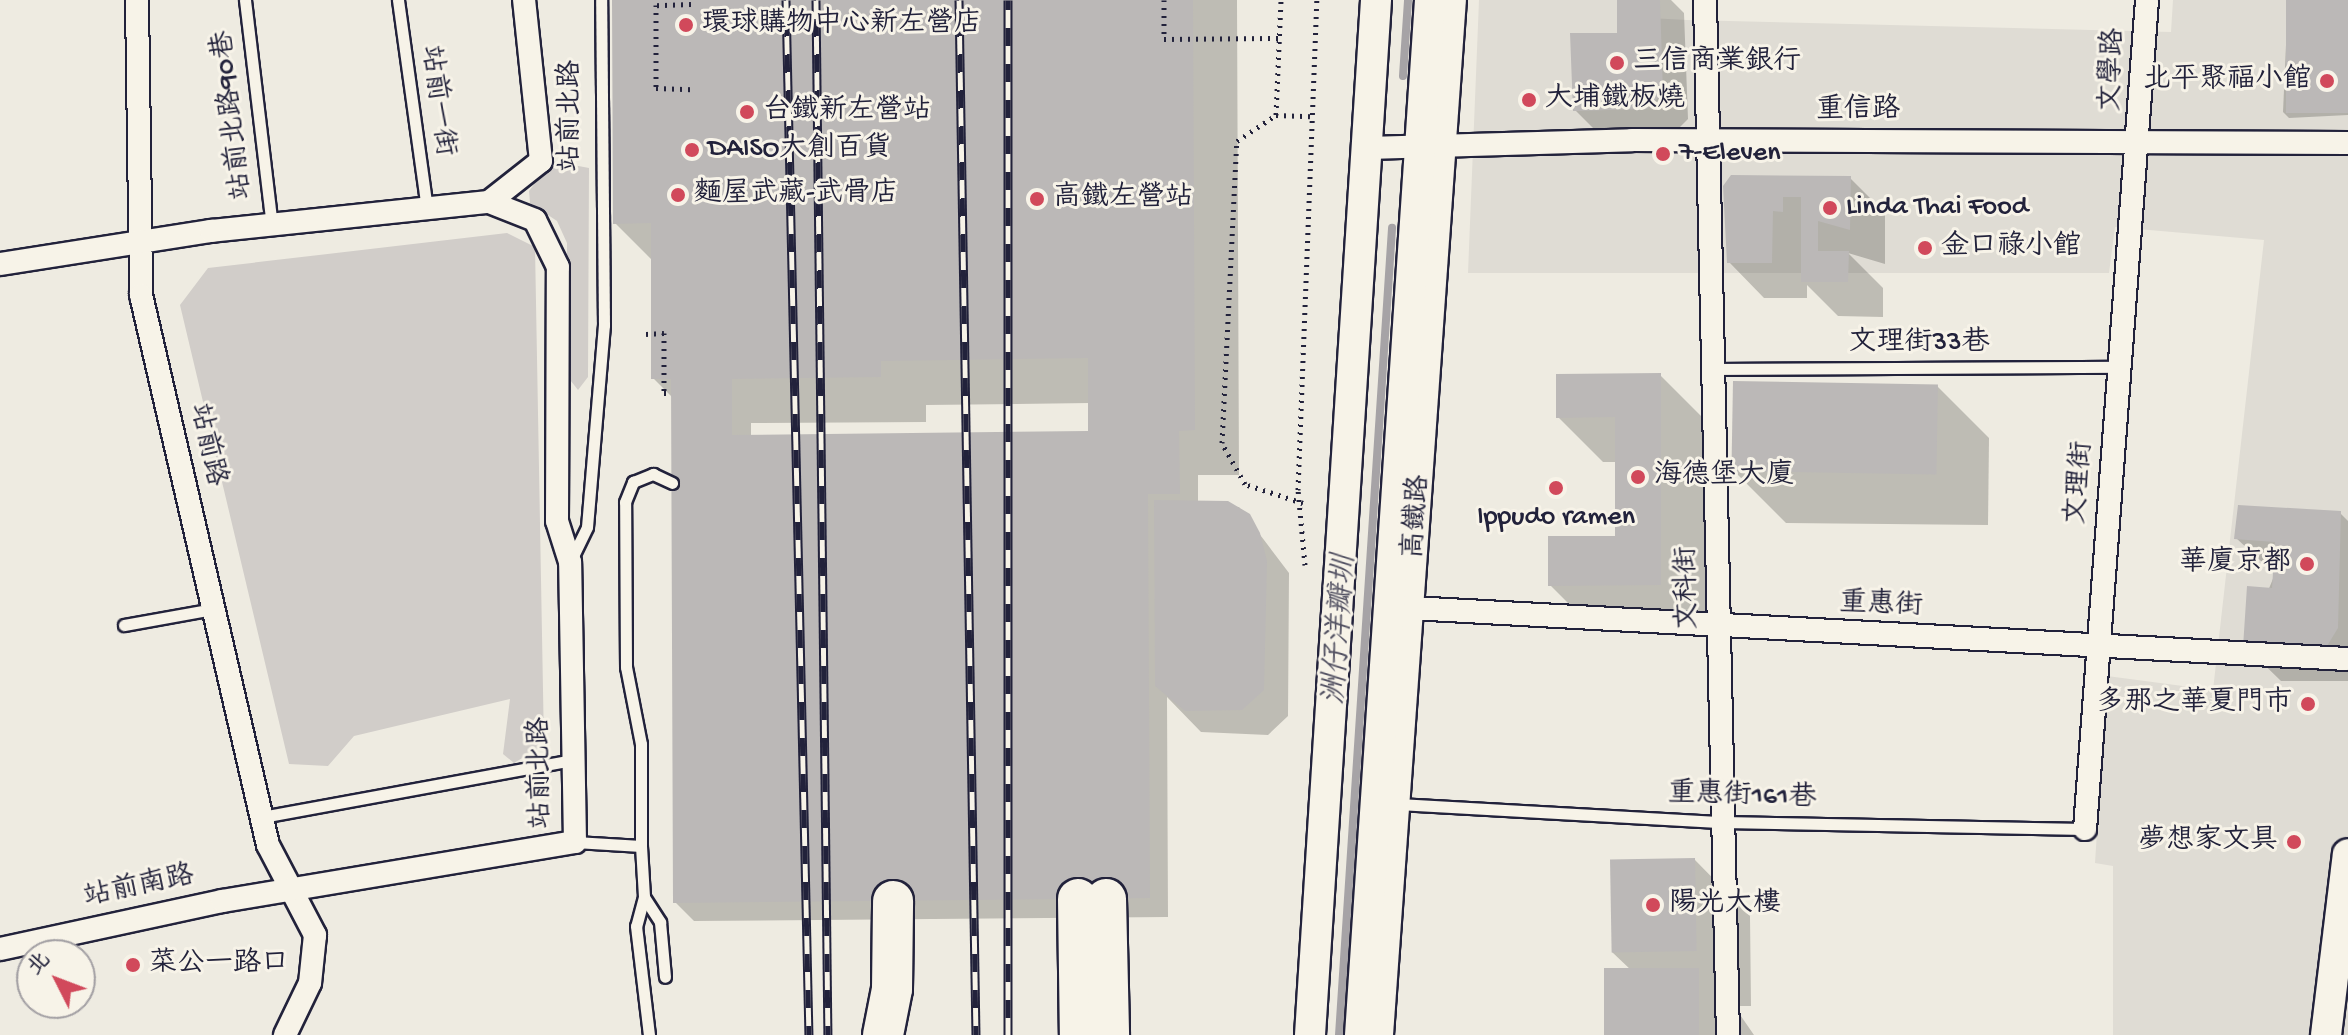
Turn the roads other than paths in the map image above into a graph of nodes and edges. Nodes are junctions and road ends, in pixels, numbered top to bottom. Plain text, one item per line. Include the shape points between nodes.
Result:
1 (137, 0) edge
2 (245, 0) edge
3 (398, 0) edge
4 (524, 0) edge
5 (601, 0) edge
6 (1376, 0) edge
7 (1430, 0) edge
8 (1455, 0) edge
9 (1705, 0) edge
10 (2147, 0) edge
11 (1707, 141) junction
12 (2142, 143) junction
13 (2348, 143) edge
14 (1434, 146) junction
15 (1368, 148) junction
16 (489, 202) junction
17 (427, 208) junction
18 (272, 225) junction
19 (135, 246) junction
20 (0, 264) edge
21 (2121, 367) junction
22 (1717, 369) junction
23 (672, 483) dead end
24 (570, 562) junction
25 (1411, 608) junction
26 (213, 609) junction
27 (124, 625) dead end
28 (1720, 627) junction
29 (2097, 648) junction
30 (2348, 659) edge
31 (572, 760) junction
32 (1397, 804) junction
33 (262, 817) junction
34 (1723, 822) junction
35 (2085, 829) joint
36 (575, 842) junction
37 (641, 846) junction
38 (2348, 854) edge
39 (292, 891) junction
40 (644, 897) junction
41 (893, 901) dead end
42 (0, 949) edge
43 (665, 977) dead end
44 (285, 1035) edge
45 (649, 1035) edge
46 (883, 1035) edge
47 (1080, 1035) edge
48 (1109, 1035) edge
49 (1310, 1035) edge
50 (1360, 1035) edge
51 (1382, 1035) edge
52 (1728, 1035) edge
53 (2326, 1035) edge

1 - 19 street, 站前路
2 - 18 lane, 站前北路90巷
3 - 17 lane, 站前一街
4 - 16 street, 站前北路 via 541,161
5 - 24 lane, 站前北路 via 604,325 587,527
6 - 15 street
7 - 14 street, 高鐵路
8 - 14 street, 高鐵路
9 - 11 street, 文科街
10 - 12 street, 文學路
11 - 12 street, 重信路
11 - 14 street, 重信路
11 - 22 street, 文科街
12 - 13 street, 重信路
12 - 21 street, 文理街
14 - 15 street, 重信路
14 - 25 street, 高鐵路
14 - 50 street, 高鐵路
15 - 49 street
16 - 17 street, 站前北路
16 - 24 street, 站前北路 via 535,220 558,267 557,521
17 - 18 street, 站前北路
18 - 19 street, 站前北路
19 - 20 street, 站前北路
19 - 26 street, 站前路
21 - 22 lane, 文理街33巷
21 - 29 street, 文理街
22 - 28 street, 文科街
23 - 37 lane via 653,474 633,482 625,502 626,667 641,744
24 - 31 street, 站前北路
25 - 28 street, 重惠街
25 - 32 street, 高鐵路
26 - 27 lane
26 - 33 street, 站前路
28 - 29 street, 重惠街
28 - 34 street, 文科街
29 - 30 street, 重惠街
29 - 35 street, 文理街
31 - 33 lane
31 - 36 street, 站前北路
32 - 34 lane, 重惠街161巷
32 - 51 street, 高鐵路
33 - 39 street, 站前路
34 - 35 lane, 重惠街161巷
34 - 52 street, 文科街
36 - 37 lane
36 - 39 street, 站前北路
37 - 40 lane
38 - 53 street
39 - 42 street, 站前南路
39 - 44 street, 站前路 via 317,952
40 - 43 lane via 660,922
40 - 45 lane via 636,926
41 - 46 highway via 892,989
47 - 48 highway via 1092,899

